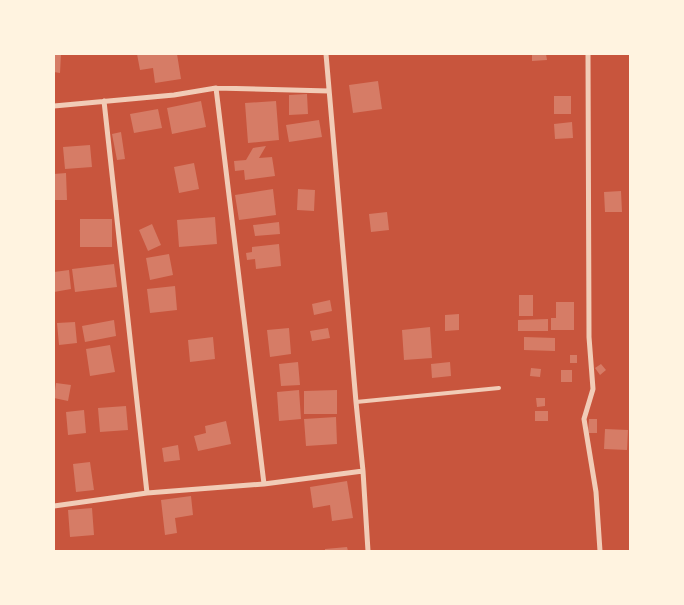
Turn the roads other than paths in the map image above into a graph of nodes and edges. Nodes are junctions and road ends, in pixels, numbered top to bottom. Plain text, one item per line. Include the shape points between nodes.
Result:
1 (326, 54) edge
2 (588, 54) edge
3 (216, 88) junction
4 (329, 90) junction
5 (104, 101) junction
6 (54, 106) edge
7 (500, 388) dead end
8 (356, 402) junction
9 (363, 471) junction
10 (264, 484) junction
11 (147, 493) junction
12 (54, 506) edge
13 (368, 551) edge
14 (600, 551) edge

1 - 4 street
2 - 14 street via 589,338 594,389 584,419 596,492
3 - 4 street
3 - 5 street
3 - 10 street
4 - 8 street
5 - 6 street
5 - 11 street
7 - 8 lane
8 - 9 street
9 - 10 street
9 - 13 street
10 - 11 street
11 - 12 street

